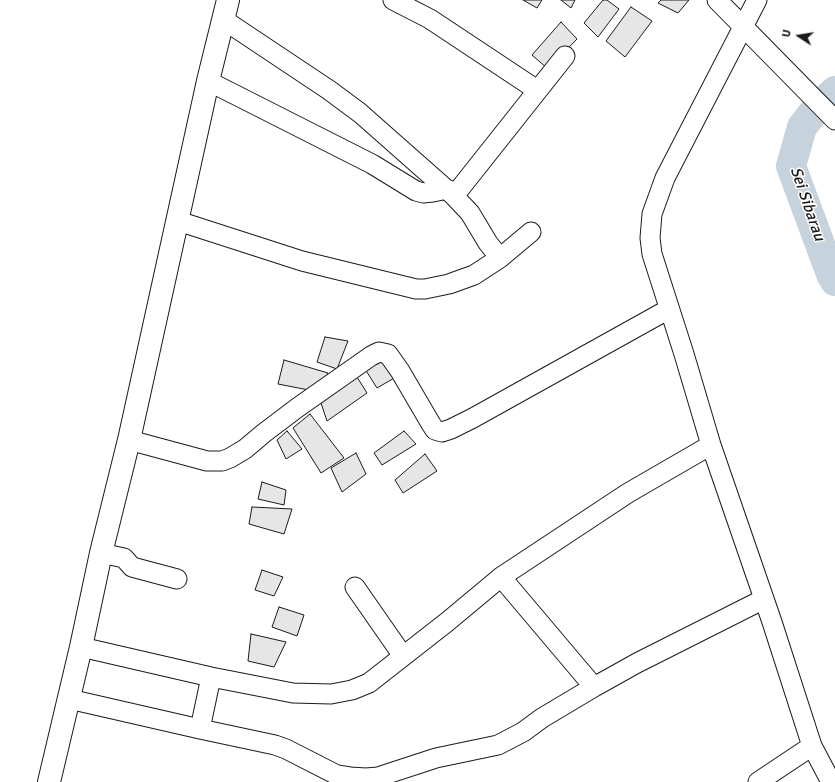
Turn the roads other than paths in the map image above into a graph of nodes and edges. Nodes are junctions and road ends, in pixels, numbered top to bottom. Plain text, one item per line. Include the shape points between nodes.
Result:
1 (393, 0) edge
2 (717, 0) edge
3 (756, 0) edge
4 (226, 10) edge
5 (748, 33) junction
6 (565, 56) dead end
7 (208, 81) junction
8 (537, 90) junction
9 (835, 120) edge
10 (451, 192) junction
11 (178, 221) junction
12 (531, 232) dead end
13 (500, 258) junction
14 (669, 308) junction
15 (129, 440) junction
16 (711, 445) junction
17 (101, 553) junction
18 (501, 577) junction
19 (177, 579) dead end
20 (355, 587) dead end
21 (764, 599) junction
22 (81, 647) junction
23 (403, 656) junction
24 (211, 677) junction
25 (594, 687) junction
26 (69, 699) junction
27 (200, 729) junction
28 (812, 746) junction
29 (50, 782) edge
30 (758, 782) edge
31 (831, 782) edge

1 - 8 street via 430,19
2 - 5 street
3 - 5 street
4 - 7 main road
4 - 10 street via 360,113
5 - 9 street
5 - 14 street via 665,178 652,214 652,254
6 - 8 street
7 - 10 street via 372,164 416,191
7 - 11 main road
8 - 10 street
10 - 13 street via 476,221 480,232
11 - 13 street via 302,261 416,289 462,280
11 - 15 main road
12 - 13 street
14 - 15 street via 473,418 442,432 435,430 430,424 388,354 379,352 269,428 245,449 222,461 207,461
14 - 16 street
15 - 17 main road
16 - 18 street via 628,493
16 - 21 street
17 - 19 street via 124,558 132,567
17 - 22 main road
18 - 23 street
18 - 25 street
20 - 23 street
21 - 25 street
21 - 28 street
22 - 24 street
22 - 26 main road
23 - 24 street via 369,683 331,694 293,693
24 - 27 street
25 - 27 street via 523,732 498,744 436,758 378,777 337,775 275,745
26 - 27 street
26 - 29 main road
28 - 30 street
28 - 31 street

